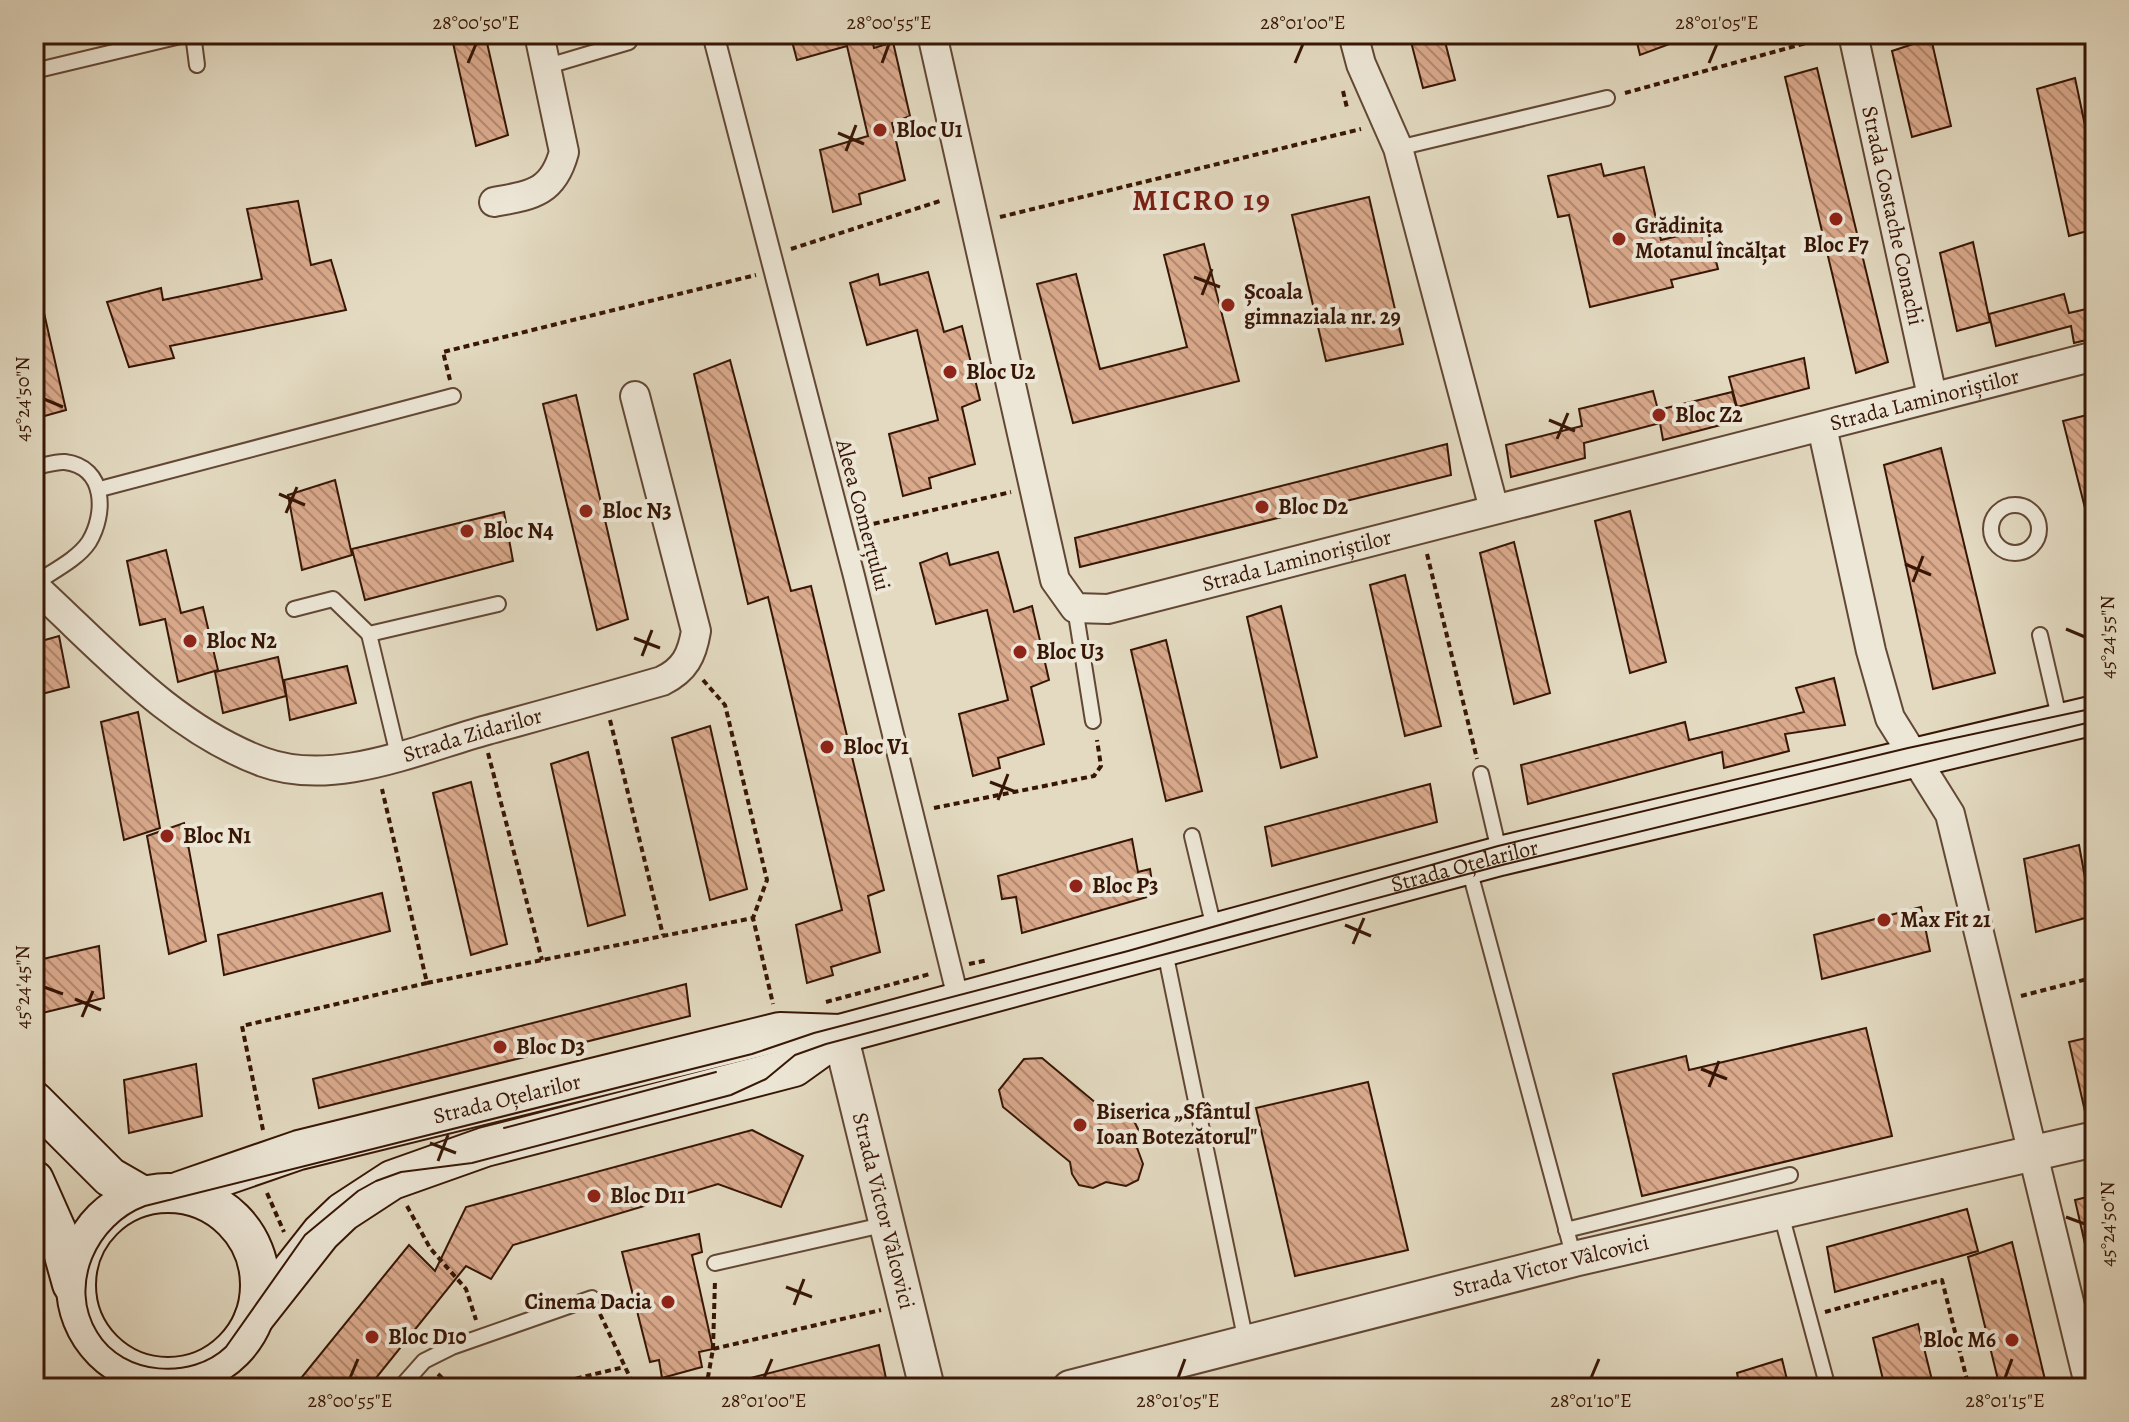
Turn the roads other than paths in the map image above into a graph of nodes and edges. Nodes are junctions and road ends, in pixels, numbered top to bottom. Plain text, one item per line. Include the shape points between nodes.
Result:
1 (191, 34) edge
2 (539, 34) edge
3 (713, 34) edge
4 (932, 34) edge
5 (1353, 34) edge
6 (1853, 34) edge
7 (629, 42) dead end
8 (197, 65) dead end
9 (548, 66) junction
10 (34, 71) edge
11 (1607, 98) road end
12 (1387, 124) junction
13 (494, 202) dead end
14 (2095, 356) edge
15 (453, 396) road end
16 (635, 396) dead end
17 (1932, 396) junction
18 (1822, 427) junction
19 (34, 467) edge
20 (100, 489) junction
21 (1494, 509) junction
22 (34, 585) edge
23 (498, 604) dead end
24 (1075, 608) junction
25 (294, 609) dead end
26 (369, 634) junction
27 (2040, 635) dead end
28 (2078, 719) edge
29 (1093, 721) road end
30 (1914, 757) junction
31 (387, 758) junction
32 (1481, 774) road end
33 (1192, 836) dead end
34 (1484, 860) junction
35 (1215, 933) junction
36 (1164, 947) junction
37 (957, 994) junction
38 (830, 1018) junction
39 (34, 1101) edge
40 (2095, 1139) edge
41 (2032, 1153) junction
42 (1790, 1175) dead end
43 (34, 1180) edge
44 (180, 1191) junction
45 (143, 1196) junction
46 (1781, 1214) junction
47 (887, 1224) junction
48 (46, 1242) edge
49 (1570, 1244) junction
50 (715, 1263) road end
51 (592, 1298) road end
52 (76, 1303) junction
53 (254, 1318) junction
54 (92, 1339) junction
55 (1246, 1345) junction
56 (230, 1354) junction
57 (101, 1388) edge
58 (211, 1388) edge
59 (400, 1388) edge
60 (927, 1388) edge
61 (1070, 1388) edge
62 (1828, 1388) edge
63 (2090, 1388) edge

1 - 8 lane
1 - 10 lane
2 - 9 street
3 - 37 street, Aleea Comerțului
4 - 24 street via 1055,580
5 - 12 street
6 - 17 street, Strada Costache Conachi
7 - 9 lane
9 - 13 street via 564,152 559,171 548,185 529,195
11 - 12 lane
12 - 21 street
14 - 17 street, Strada Laminoriștilor
15 - 20 lane
16 - 31 street, Strada Zidarilor via 696,631 686,664 662,681
17 - 18 street, Strada Laminoriștilor
18 - 21 street, Strada Laminoriștilor
18 - 30 street via 1871,651 1890,718
19 - 20 lane via 65,462 90,473
20 - 22 lane, Strada Zidarilor via 99,520 88,544
21 - 24 street, Strada Laminoriștilor via 1108,609
22 - 31 street, Strada Zidarilor via 143,689 185,722 228,746 264,763 309,770 350,768
23 - 26 lane
24 - 29 lane
25 - 26 lane via 333,599
26 - 31 lane
27 - 28 lane
28 - 30 main road, Strada Oțelarilor
30 - 34 main road, Strada Oțelarilor
30 - 41 street via 1950,814
32 - 34 lane
33 - 35 lane
34 - 35 main road, Strada Oțelarilor
34 - 49 lane
35 - 36 main road, Strada Oțelarilor
36 - 37 main road, Strada Oțelarilor
36 - 55 lane
37 - 38 main road, Strada Oțelarilor
38 - 44 main road, Strada Oțelarilor via 299,1150
38 - 47 street, Strada Victor Vâlcovici
38 - 53 main road, Strada Oțelarilor via 794,1067 485,1147 392,1180 321,1233
39 - 45 main road via 110,1177
40 - 41 street, Strada Victor Vâlcovici
41 - 46 street, Strada Victor Vâlcovici
41 - 63 street
42 - 49 lane
43 - 48 main road
44 - 45 main road
44 - 53 main road via 214,1205 239,1226 255,1254 261,1285
45 - 52 main road via 118,1207 97,1225 75,1275
46 - 49 street, Strada Victor Vâlcovici
46 - 62 lane
47 - 50 lane
47 - 60 street, Strada Victor Vâlcovici
48 - 52 main road
49 - 55 street, Strada Victor Vâlcovici
51 - 59 lane via 424,1361
52 - 54 main road
53 - 56 main road
54 - 56 main road via 114,1361 143,1375 174,1378 204,1371
54 - 57 main road
55 - 61 street, Strada Victor Vâlcovici
56 - 58 main road

